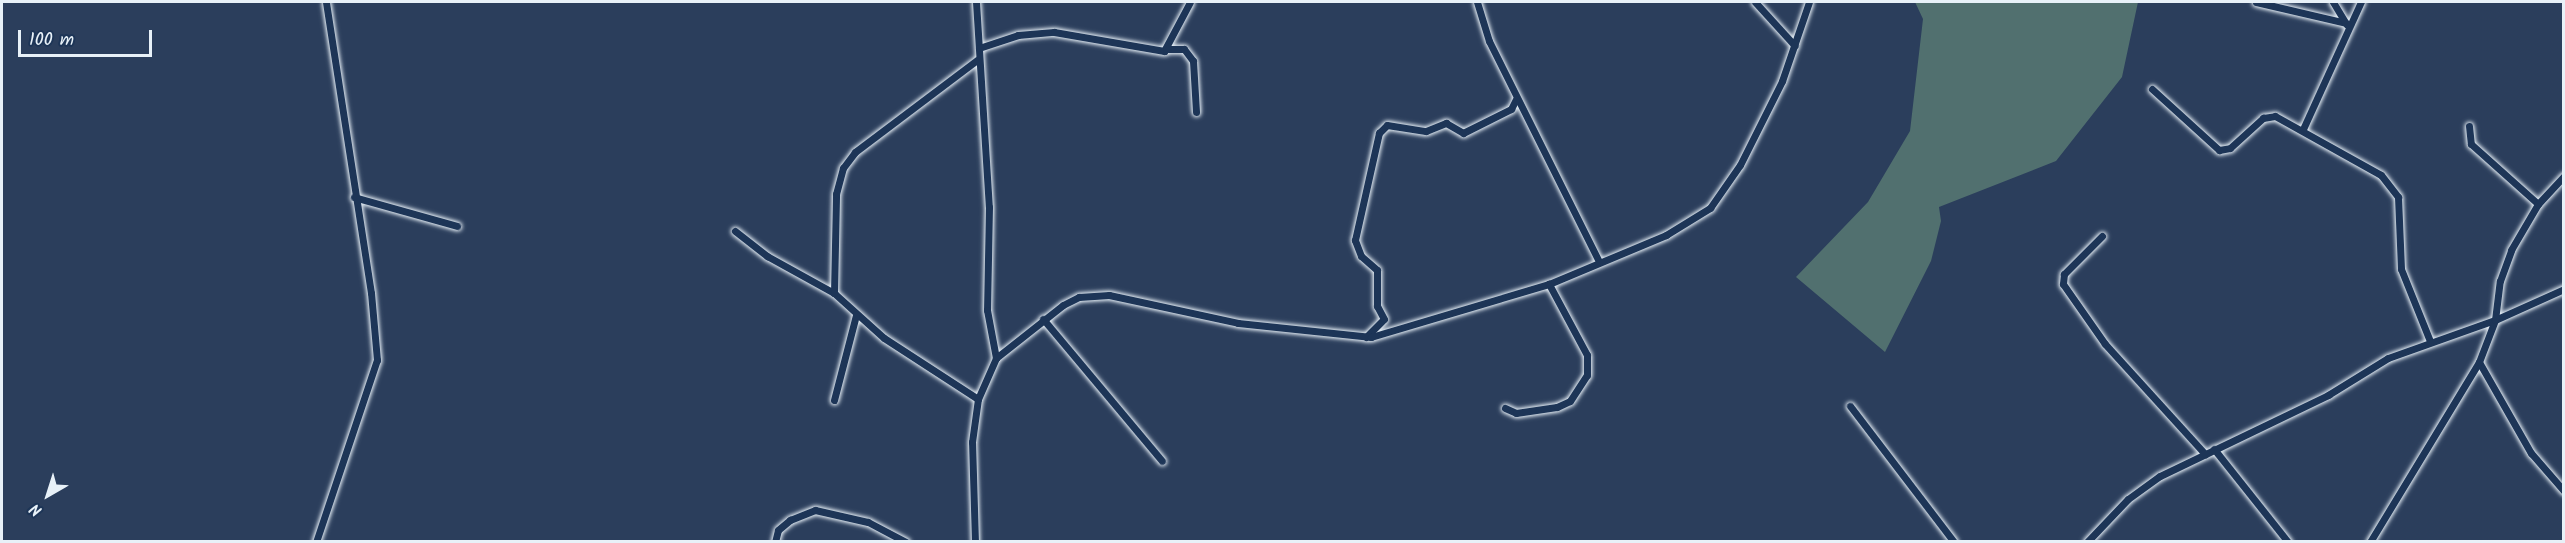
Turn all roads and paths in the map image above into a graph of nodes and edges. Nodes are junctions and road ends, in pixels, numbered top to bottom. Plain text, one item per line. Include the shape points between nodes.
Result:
1 (326, 2) edge
2 (976, 2) edge
3 (1190, 2) edge
4 (1477, 2) edge
5 (1755, 2) edge
6 (1809, 2) edge
7 (2256, 2) edge
8 (2333, 2) edge
9 (2361, 2) edge
10 (2346, 23) junction
11 (2348, 32) junction
12 (1795, 46) junction
13 (979, 48) junction
14 (1166, 49) junction
15 (977, 60) junction
16 (2152, 89) dead end
17 (1516, 99) junction
18 (1196, 112) dead end
19 (2469, 126) dead end
20 (2304, 129) junction
21 (2564, 176) edge
22 (354, 197) junction
23 (2538, 204) junction
24 (458, 226) dead end
25 (735, 231) dead end
26 (2102, 236) dead end
27 (1599, 262) junction
28 (1550, 284) junction
29 (2564, 289) edge
30 (834, 293) junction
31 (856, 315) junction
32 (1043, 319) junction
33 (1384, 319) junction
34 (2495, 320) junction
35 (1389, 332) junction
36 (1366, 337) junction
37 (2430, 341) junction
38 (996, 358) junction
39 (2479, 362) junction
40 (978, 399) junction
41 (834, 400) dead end
42 (1850, 406) dead end
43 (1505, 408) dead end
44 (2214, 449) junction
45 (2205, 454) junction
46 (1162, 461) dead end
47 (2564, 491) edge
48 (315, 542) edge
49 (775, 542) edge
50 (906, 542) edge
51 (975, 542) edge
52 (1954, 542) edge
53 (2087, 542) edge
54 (2288, 542) edge
55 (2370, 542) edge

1 - 22 street
2 - 13 street
3 - 14 street
4 - 17 street via 1489,41
5 - 12 street
6 - 12 street
7 - 10 street
8 - 10 street
9 - 11 street
10 - 11 street
11 - 20 street
12 - 27 street via 1749,148 1716,201 1687,225
13 - 14 street via 1018,35 1054,32 1137,49
13 - 15 street
14 - 18 street via 1184,49 1193,61
15 - 30 street via 855,152 843,168 836,194
15 - 38 street via 989,207 987,310
16 - 20 street via 2219,150 2230,148 2268,116
17 - 27 street
17 - 33 street via 1511,109 1463,133 1446,123 1426,131 1387,125 1379,133 1355,240 1361,256 1377,270 1377,306
19 - 23 street via 2471,144
20 - 37 street via 2381,175 2398,197 2402,269
21 - 23 street
22 - 24 street
22 - 48 street via 377,360
23 - 34 street via 2500,281
25 - 30 street via 767,256
26 - 45 street via 2064,274 2063,284 2105,344
27 - 28 street
28 - 35 street
28 - 43 street via 1587,355 1587,375 1570,401 1557,407 1516,413
29 - 34 street
30 - 31 street
31 - 40 street
31 - 41 street
32 - 36 street via 1078,297 1102,294 1249,325
32 - 38 street
32 - 46 street
33 - 35 street
33 - 36 street
34 - 37 street
34 - 39 street
35 - 36 street
37 - 44 street
38 - 40 street
39 - 47 street via 2531,453
39 - 55 street
40 - 51 street via 972,442
42 - 52 street
44 - 45 street
44 - 54 street
45 - 53 street via 2142,488
49 - 50 street via 778,530 790,520 815,510 868,522

